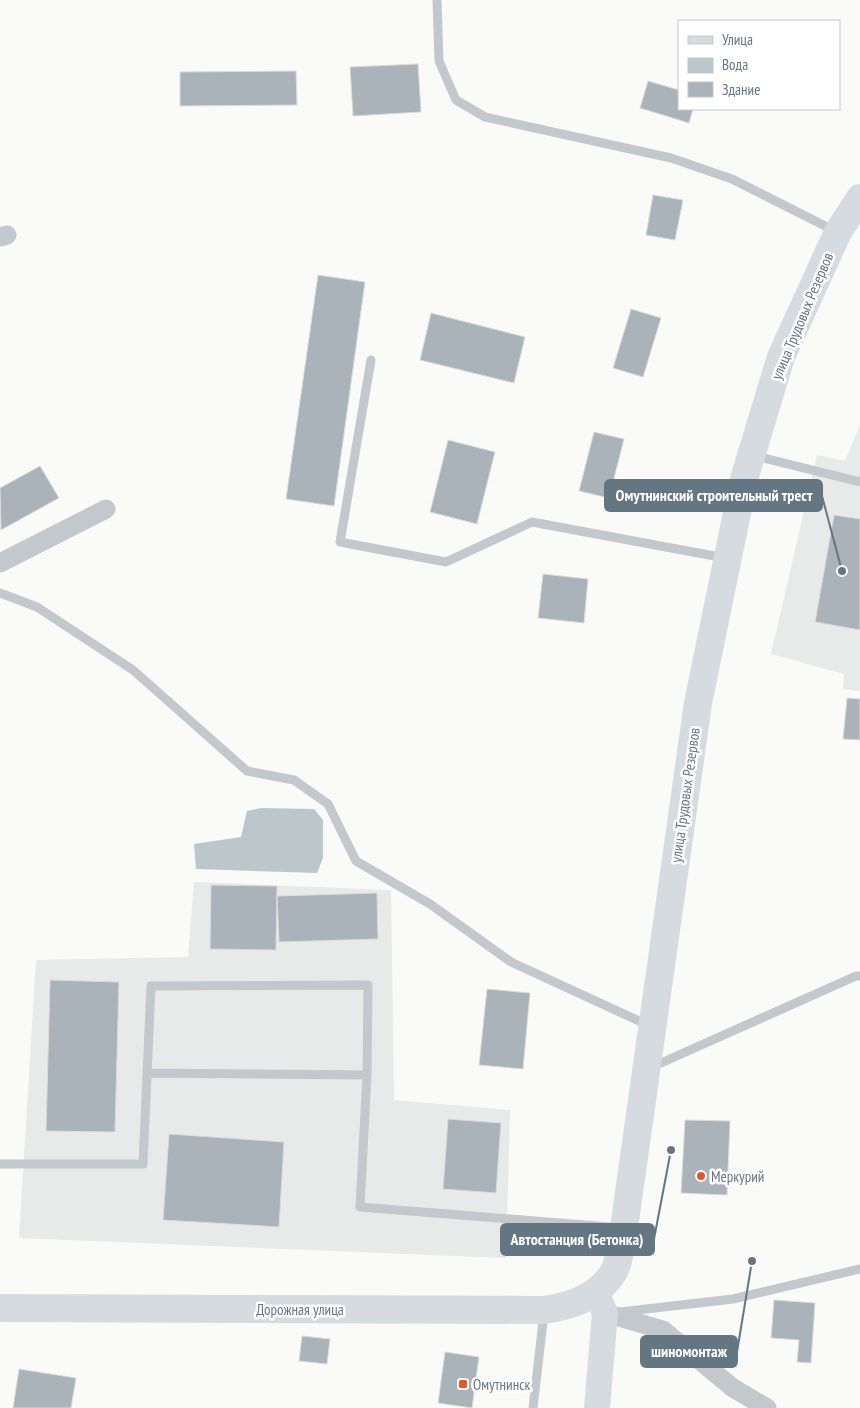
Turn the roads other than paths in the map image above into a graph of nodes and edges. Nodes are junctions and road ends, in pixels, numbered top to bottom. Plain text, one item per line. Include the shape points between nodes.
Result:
1 (437, 0) edge
2 (860, 198) edge
3 (838, 232) junction
4 (371, 360) dead end
5 (750, 454) junction
6 (860, 482) edge
7 (106, 508) dead end
8 (728, 559) junction
9 (0, 563) edge
10 (0, 593) edge
11 (860, 976) edge
12 (653, 1027) junction
13 (647, 1069) junction
14 (147, 1073) junction
15 (367, 1075) junction
16 (0, 1164) edge
17 (624, 1228) junction
18 (860, 1269) edge
19 (600, 1303) junction
20 (0, 1308) edge
21 (544, 1310) junction
22 (533, 1408) edge
23 (597, 1408) edge
24 (767, 1408) edge

1 - 3 lane via 439,61 456,100 484,117 672,158 732,179
2 - 3 highway, улица Трудовых Резервов
3 - 5 highway, улица Трудовых Резервов via 781,357
4 - 8 lane via 340,542 446,562 532,522
5 - 6 lane
5 - 8 highway, улица Трудовых Резервов
7 - 9 street
8 - 12 highway, улица Трудовых Резервов via 698,703
10 - 12 lane via 37,607 133,670 247,771 294,780 328,804 356,861 430,904 511,962
11 - 13 lane
12 - 13 highway, улица Трудовых Резервов
13 - 17 highway, улица Трудовых Резервов
14 - 15 lane
14 - 15 lane via 151,986 368,985
14 - 16 lane via 143,1164
15 - 17 lane via 360,1207
17 - 19 highway, улица Трудовых Резервов via 614,1272
18 - 19 lane via 733,1299
19 - 21 highway, Дорожная улица
19 - 23 main road
19 - 24 street via 663,1330 733,1388
20 - 21 highway, Дорожная улица
21 - 22 lane

